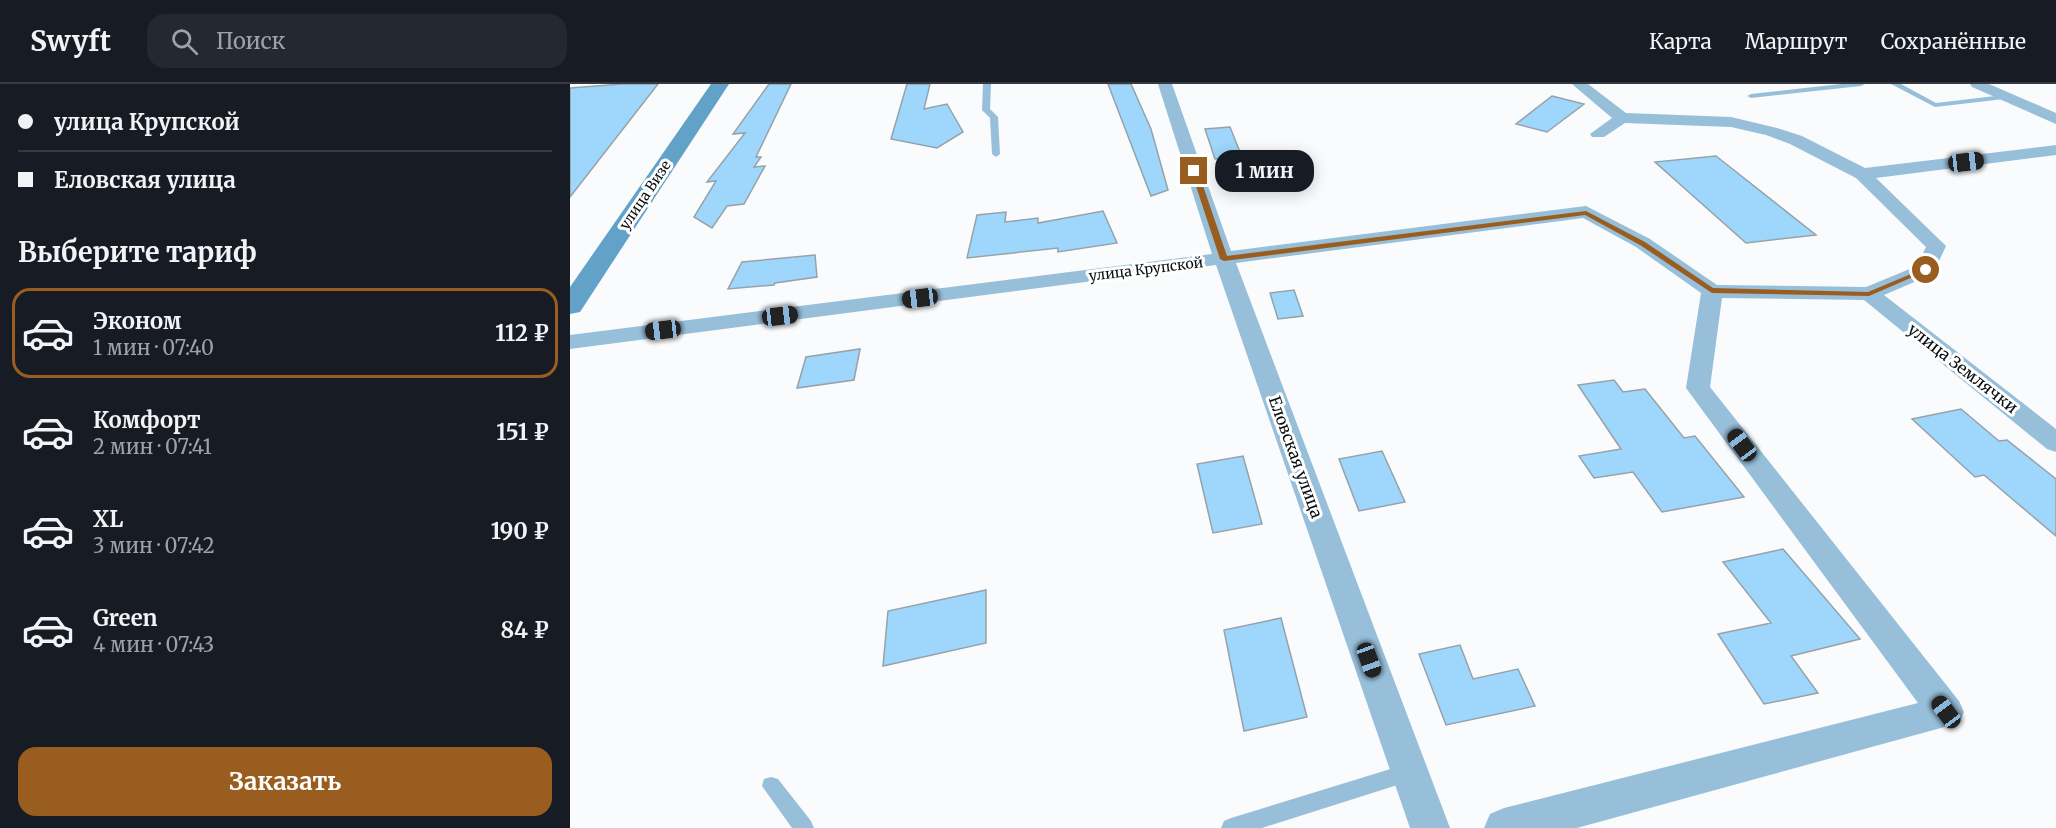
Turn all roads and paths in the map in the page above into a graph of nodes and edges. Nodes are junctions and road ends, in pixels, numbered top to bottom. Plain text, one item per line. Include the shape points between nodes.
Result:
1 (720, 84) edge
2 (987, 84) edge
3 (1165, 84) edge
4 (1579, 84) edge
5 (1861, 84) edge
6 (1895, 84) edge
7 (1977, 84) edge
8 (1751, 96) dead end
9 (2004, 96) junction
10 (1622, 118) junction
11 (2056, 119) edge
12 (1598, 134) dead end
13 (2056, 150) edge
14 (996, 154) dead end
15 (1862, 174) junction
16 (1224, 259) junction
17 (1712, 291) junction
18 (1869, 294) junction
19 (570, 306) edge
20 (570, 342) edge
21 (2056, 443) edge
22 (1410, 772) junction
23 (771, 786) dead end
24 (804, 828) edge
25 (1231, 828) edge
26 (1430, 828) edge
27 (1504, 828) edge

1 - 19 street, улица Визе
2 - 14 lane via 986,110 994,117
3 - 16 street, Еловская улица
4 - 10 street
5 - 8 lane
6 - 9 lane via 1935,105
7 - 9 street
9 - 11 street
10 - 12 street
10 - 15 street via 1731,122 1771,131
13 - 15 street
15 - 18 street via 1936,246 1926,270
16 - 17 street, улица Крупской via 1586,213 1643,243
16 - 20 street, улица Крупской
16 - 22 street, Еловская улица
17 - 18 street
17 - 27 street via 1698,388 1946,712
18 - 21 street, улица Землячки
22 - 25 lane
22 - 26 street, Еловская улица
23 - 24 lane

